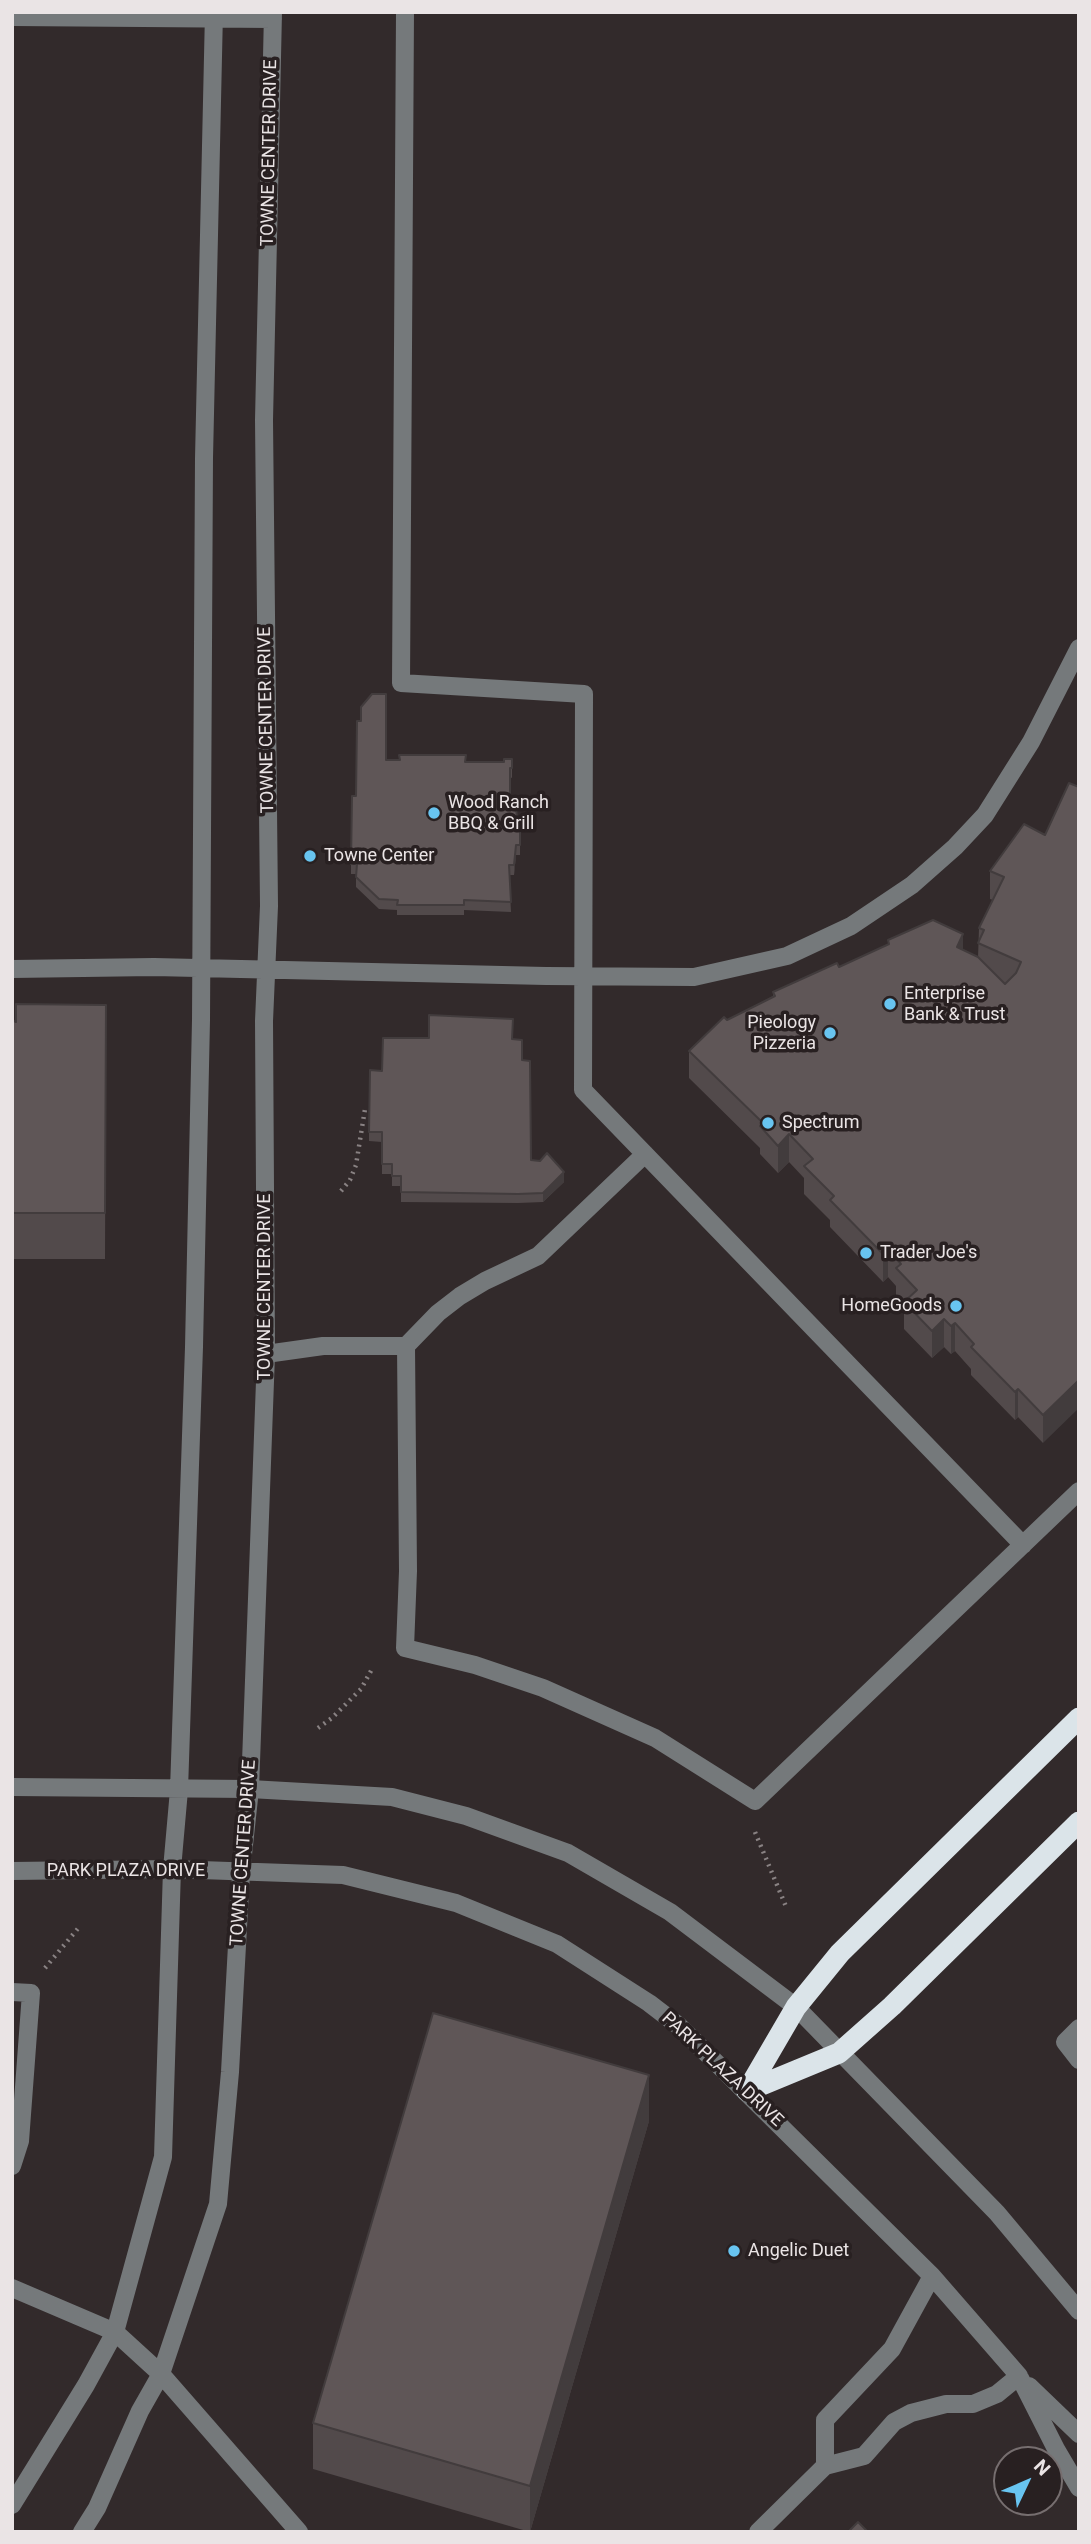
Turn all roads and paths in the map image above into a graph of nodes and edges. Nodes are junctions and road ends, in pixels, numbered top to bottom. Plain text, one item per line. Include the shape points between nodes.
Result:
1 (405, 12) edge
2 (214, 15) edge
3 (273, 15) edge
4 (12, 17) edge
5 (1079, 648) edge
6 (201, 968) junction
7 (12, 969) edge
8 (266, 970) junction
9 (582, 975) junction
10 (363, 1109) dead end
11 (645, 1154) junction
12 (341, 1191) dead end
13 (406, 1346) junction
14 (266, 1354) junction
15 (1079, 1491) edge
16 (1023, 1545) junction
17 (372, 1669) dead end
18 (1079, 1718) edge
19 (318, 1728) dead end
20 (12, 1787) edge
21 (250, 1789) junction
22 (179, 1790) junction
23 (1079, 1822) edge
24 (755, 1832) dead end
25 (172, 1869) junction
26 (12, 1871) edge
27 (242, 1873) junction
28 (787, 1909) dead end
29 (80, 1926) dead end
30 (45, 1968) dead end
31 (12, 1992) edge
32 (796, 2007) junction
33 (1079, 2028) edge
34 (839, 2053) junction
35 (1079, 2060) edge
36 (747, 2091) junction
37 (12, 2166) edge
38 (932, 2276) junction
39 (12, 2288) edge
40 (1079, 2311) edge
41 (115, 2332) junction
42 (161, 2374) junction
43 (1019, 2376) junction
44 (1079, 2434) edge
45 (825, 2466) junction
46 (1079, 2488) edge
47 (12, 2505) edge
48 (82, 2532) edge
49 (299, 2532) edge
50 (758, 2532) edge

1 - 9 street via 401,683 584,694
2 - 3 street
2 - 4 street
2 - 6 street via 204,470
3 - 8 street, TOWNE CENTER DRIVE via 264,420
5 - 9 street via 1031,742 985,815 912,886 851,926 787,957 694,977
6 - 7 street
6 - 8 street
6 - 22 street via 194,1361
8 - 9 street
8 - 14 street, TOWNE CENTER DRIVE
9 - 11 street via 583,1090
10 - 12 path via 356,1165
11 - 13 street via 538,1256 460,1296
11 - 16 street
13 - 14 street via 323,1346
13 - 16 street via 405,1648 475,1665 568,1699 655,1738 755,1801
14 - 21 street, TOWNE CENTER DRIVE
15 - 16 street
17 - 19 path via 361,1689
18 - 32 highway via 839,1953
20 - 22 street
21 - 22 street
21 - 27 street, TOWNE CENTER DRIVE
21 - 32 street via 392,1797 466,1816 568,1853 670,1912
22 - 25 street
23 - 34 highway
24 - 28 path
25 - 26 street, PARK PLAZA DRIVE
25 - 27 street, PARK PLAZA DRIVE
25 - 41 street via 163,2157
27 - 36 street, PARK PLAZA DRIVE via 343,1875 456,1903 557,1944 679,2026
27 - 42 street, TOWNE CENTER DRIVE via 218,2204
29 - 30 path
31 - 37 street via 31,1993 20,2141
32 - 34 street
32 - 36 highway
33 - 35 street via 1065,2042
34 - 36 highway
34 - 40 street via 997,2213
36 - 38 street, PARK PLAZA DRIVE
38 - 43 street, PARK PLAZA DRIVE
38 - 45 street via 892,2349 825,2420
39 - 41 street
41 - 42 street
41 - 47 street
42 - 48 street, TOWNE CENTER DRIVE
42 - 49 street
43 - 44 street
43 - 45 street via 997,2394 973,2404 946,2404 911,2413 894,2422 864,2456
43 - 46 street, PARK PLAZA DRIVE
45 - 50 street

